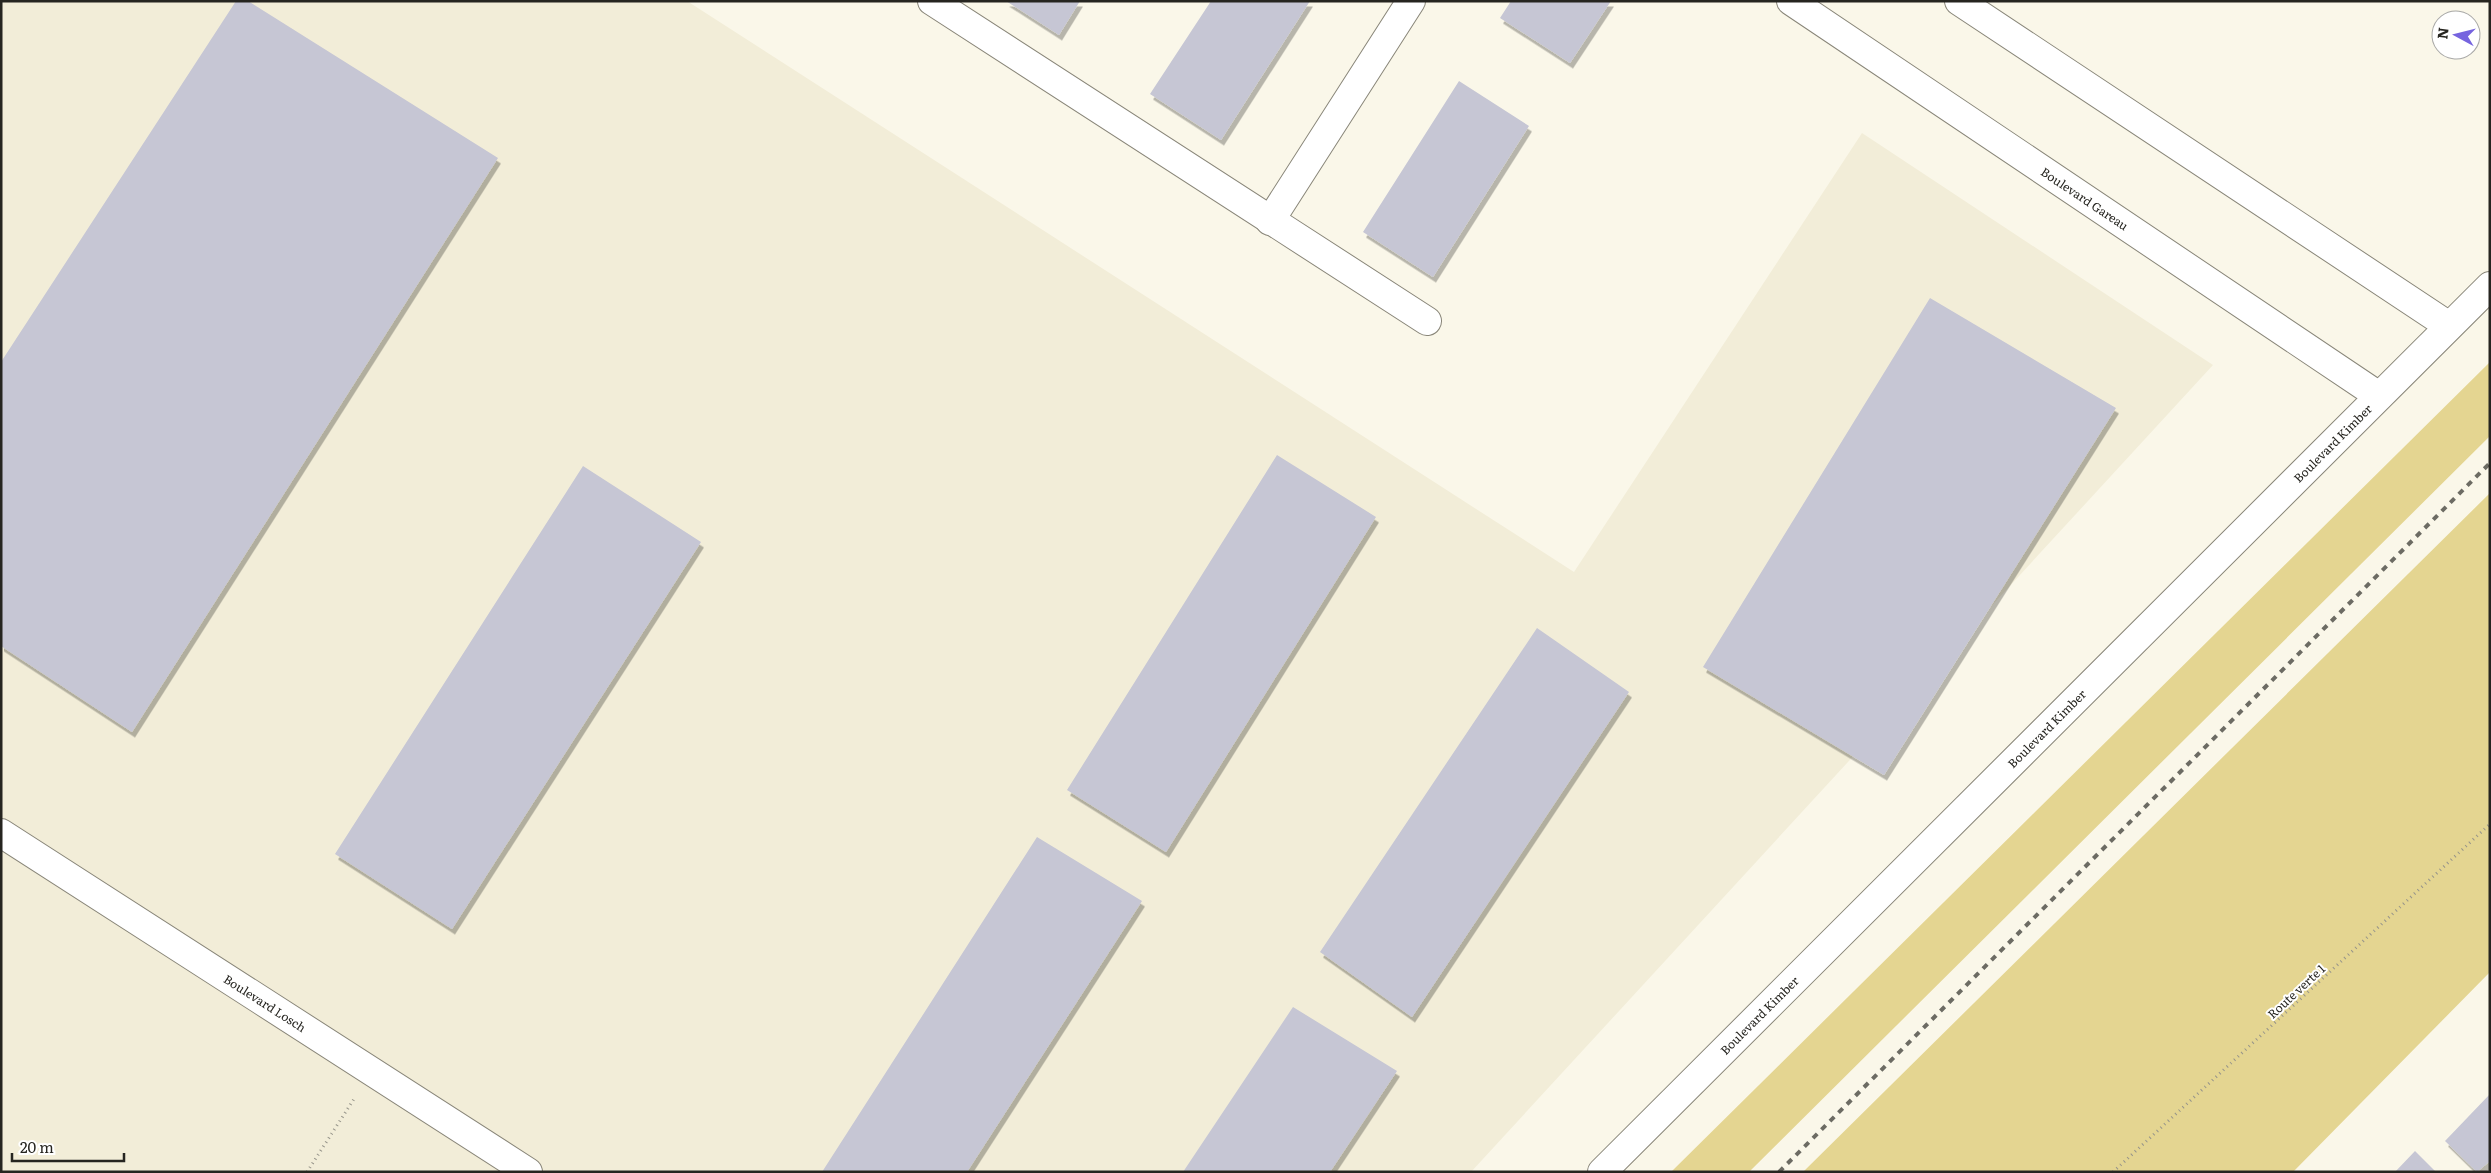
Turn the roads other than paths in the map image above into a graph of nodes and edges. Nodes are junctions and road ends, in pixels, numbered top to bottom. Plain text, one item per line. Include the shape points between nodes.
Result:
1 (932, 1) edge
2 (1411, 1) edge
3 (1791, 1) edge
4 (1958, 1) edge
5 (1270, 221) junction
6 (2490, 286) edge
7 (1427, 321) dead end
8 (2449, 326) junction
9 (2379, 396) junction
10 (1, 833) edge
11 (528, 1172) edge
12 (1602, 1172) edge

1 - 5 street
2 - 5 street
3 - 9 street, Boulevard Gareau
4 - 8 street
5 - 7 street
6 - 8 street, Boulevard Kimber
8 - 9 street, Boulevard Kimber
9 - 12 street, Boulevard Kimber
10 - 11 street, Boulevard Losch

